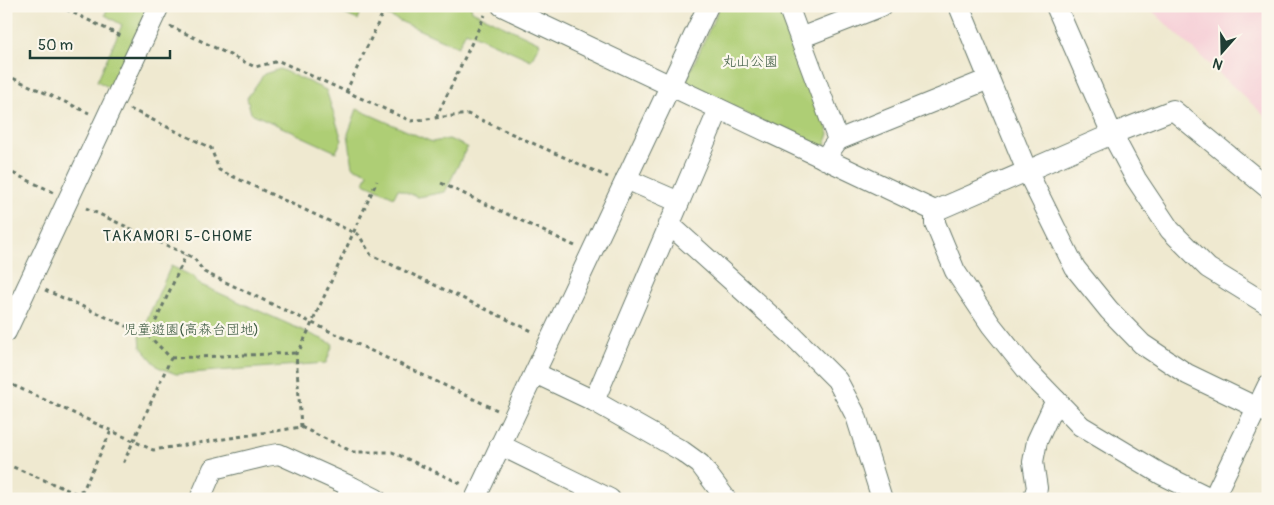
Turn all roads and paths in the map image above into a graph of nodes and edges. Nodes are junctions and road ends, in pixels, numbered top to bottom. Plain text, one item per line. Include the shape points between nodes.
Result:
1 (59, 6) edge
2 (386, 6) edge
3 (708, 6) edge
4 (788, 6) edge
5 (882, 6) edge
6 (959, 6) edge
7 (1056, 6) edge
8 (494, 11) edge
9 (156, 12) edge
10 (800, 38) junction
11 (141, 46) junction
12 (6, 75) edge
13 (989, 80) junction
14 (670, 86) junction
15 (346, 92) junction
16 (115, 102) junction
17 (719, 108) junction
18 (436, 118) junction
19 (106, 120) junction
20 (1112, 134) junction
21 (838, 140) junction
22 (824, 159) junction
23 (6, 170) edge
24 (1027, 171) junction
25 (377, 181) dead end
26 (625, 182) junction
27 (441, 183) dead end
28 (1268, 188) edge
29 (69, 200) junction
30 (679, 202) junction
31 (935, 211) junction
32 (669, 224) junction
33 (353, 233) junction
34 (592, 253) junction
35 (186, 254) junction
36 (30, 283) junction
37 (1268, 305) edge
38 (312, 323) junction
39 (6, 332) edge
40 (149, 336) junction
41 (551, 340) junction
42 (296, 353) junction
43 (171, 358) junction
44 (535, 373) junction
45 (6, 382) edge
46 (1268, 385) edge
47 (1056, 400) junction
48 (594, 401) junction
49 (1262, 410) edge
50 (514, 418) junction
51 (301, 426) junction
52 (112, 431) junction
53 (134, 441) junction
54 (500, 445) junction
55 (6, 464) edge
56 (123, 464) dead end
57 (349, 493) edge
58 (477, 495) edge
59 (200, 499) edge
60 (376, 499) edge
61 (610, 499) edge
62 (726, 499) edge
63 (882, 499) edge
64 (1033, 499) edge
65 (1213, 499) edge

1 - 11 path
2 - 15 path
3 - 14 street
4 - 10 street
5 - 10 street
6 - 13 street
7 - 20 street
8 - 14 street
8 - 18 path
9 - 11 street
9 - 15 path via 255,67 279,61
10 - 21 street
11 - 16 street
12 - 19 path
13 - 21 street
13 - 24 street
14 - 17 street
14 - 26 street
15 - 18 path via 411,122
16 - 19 street
16 - 33 path via 212,148 219,170
17 - 22 street
17 - 30 street
18 - 26 path via 468,114
19 - 29 street
20 - 24 street
20 - 28 street via 1173,110
20 - 37 street via 1136,179 1170,230 1208,268
21 - 22 street
22 - 31 street
23 - 29 path
24 - 31 street
24 - 49 street via 1075,268 1142,344 1187,374
25 - 33 path
26 - 30 street
26 - 34 street
27 - 34 path
29 - 35 path
29 - 36 street
30 - 32 street
31 - 47 street via 935,223 956,271 990,325
32 - 48 street
32 - 63 street via 837,380 856,416
33 - 38 path
33 - 41 path via 359,235 371,255
34 - 41 street
35 - 38 path via 194,258 204,272
35 - 40 path
36 - 39 street
36 - 40 path
38 - 42 path
38 - 50 path
40 - 43 path
41 - 44 street
42 - 43 path
42 - 51 path
43 - 53 path
44 - 48 street
44 - 50 street
45 - 52 path
46 - 49 street
47 - 64 street via 1037,442 1033,462 1037,488
47 - 65 street via 1081,426 1161,474
48 - 62 street via 700,464
49 - 65 street
50 - 54 street
51 - 53 path via 153,450
51 - 58 path via 353,452 392,452
52 - 53 path
52 - 55 path via 82,490 75,493
53 - 56 path
54 - 58 street
54 - 61 street
57 - 59 street via 279,454 213,469
57 - 60 street

